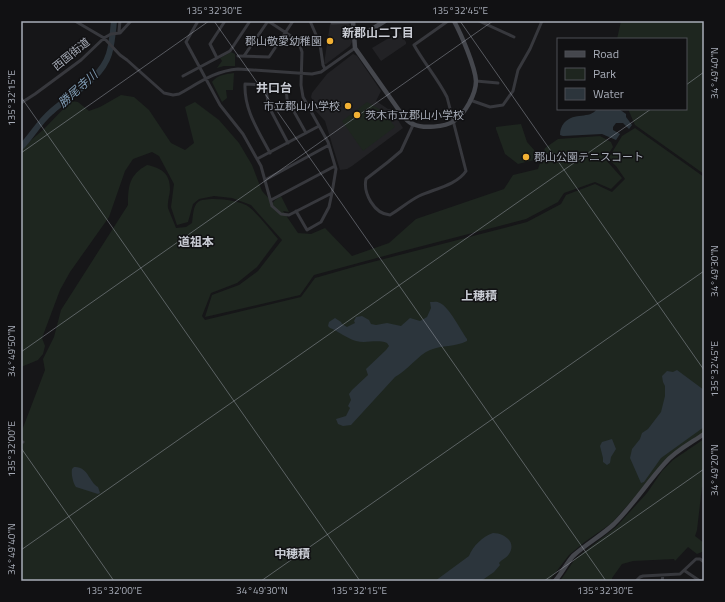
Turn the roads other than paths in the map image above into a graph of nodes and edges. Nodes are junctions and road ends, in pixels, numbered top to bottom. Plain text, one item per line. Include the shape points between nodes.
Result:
1 (75, 21) edge
2 (120, 21) edge
3 (132, 21) edge
4 (198, 21) edge
5 (225, 21) edge
6 (250, 21) edge
7 (293, 21) edge
8 (310, 21) edge
9 (332, 21) edge
10 (353, 21) edge
11 (385, 21) edge
12 (448, 21) edge
13 (454, 21) edge
14 (479, 21) edge
15 (542, 21) edge
16 (286, 32) junction
17 (120, 33) junction
18 (354, 34) junction
19 (316, 36) junction
20 (514, 37) dead end
21 (106, 38) junction
22 (300, 47) junction
23 (355, 48) junction
24 (238, 56) dead end
25 (244, 56) junction
26 (217, 58) junction
27 (200, 67) junction
28 (325, 69) junction
29 (301, 73) junction
30 (183, 76) dead end
31 (206, 79) junction
32 (476, 81) junction
33 (498, 83) dead end
34 (265, 85) junction
35 (470, 100) junction
36 (21, 103) edge
37 (454, 122) junction
38 (413, 124) junction
39 (319, 126) junction
40 (306, 133) junction
41 (288, 143) junction
42 (329, 145) junction
43 (270, 153) junction
44 (257, 159) junction
45 (335, 166) junction
46 (265, 180) junction
47 (332, 193) junction
48 (271, 200) junction
49 (296, 211) junction
50 (704, 434) edge
51 (704, 562) edge
52 (684, 571) junction
53 (663, 575) junction
54 (697, 580) edge
55 (555, 581) edge
56 (636, 581) edge
57 (662, 581) edge

1 - 21 street
2 - 17 street
3 - 17 street
4 - 27 street via 186,42
5 - 26 street via 210,44
6 - 26 street via 230,51
7 - 16 street
8 - 19 street
9 - 10 street
10 - 18 street
11 - 18 street via 367,32
12 - 37 street via 414,45 447,97
13 - 32 street
14 - 20 street
15 - 35 street via 518,70 513,91 503,105 490,107
16 - 22 street
16 - 25 street via 269,57
16 - 25 street via 268,21
17 - 21 street via 111,34
18 - 23 street
19 - 22 street
19 - 28 street
21 - 31 street via 164,93 179,94
21 - 36 street, 西国街道 via 81,60
22 - 29 street
23 - 28 street
23 - 38 street via 404,116
24 - 25 street
26 - 27 street
27 - 30 street
27 - 31 street
28 - 29 street via 312,74
29 - 31 street via 238,69 226,70
29 - 39 street via 303,97
31 - 44 street via 220,106 243,134
32 - 33 street
32 - 35 street
34 - 40 street via 286,86 287,99
34 - 41 street via 269,107
34 - 43 street via 245,84 244,93 250,115
35 - 37 street
37 - 38 street via 431,127
37 - 38 street via 466,167 464,176 418,196 390,215 385,214 378,211 366,192 366,179 401,151
39 - 40 street
39 - 42 street
40 - 41 street
41 - 43 street
42 - 45 street
42 - 46 street
43 - 44 street
44 - 46 street
45 - 47 street
45 - 48 street
46 - 48 street
47 - 49 street
47 - 49 street via 329,208 321,222 307,230
48 - 49 street via 272,206 282,214 289,215
50 - 55 street via 671,457 620,517 572,558
51 - 52 street via 696,559
52 - 53 street via 680,574
52 - 54 street
53 - 56 street via 642,576
53 - 57 street

